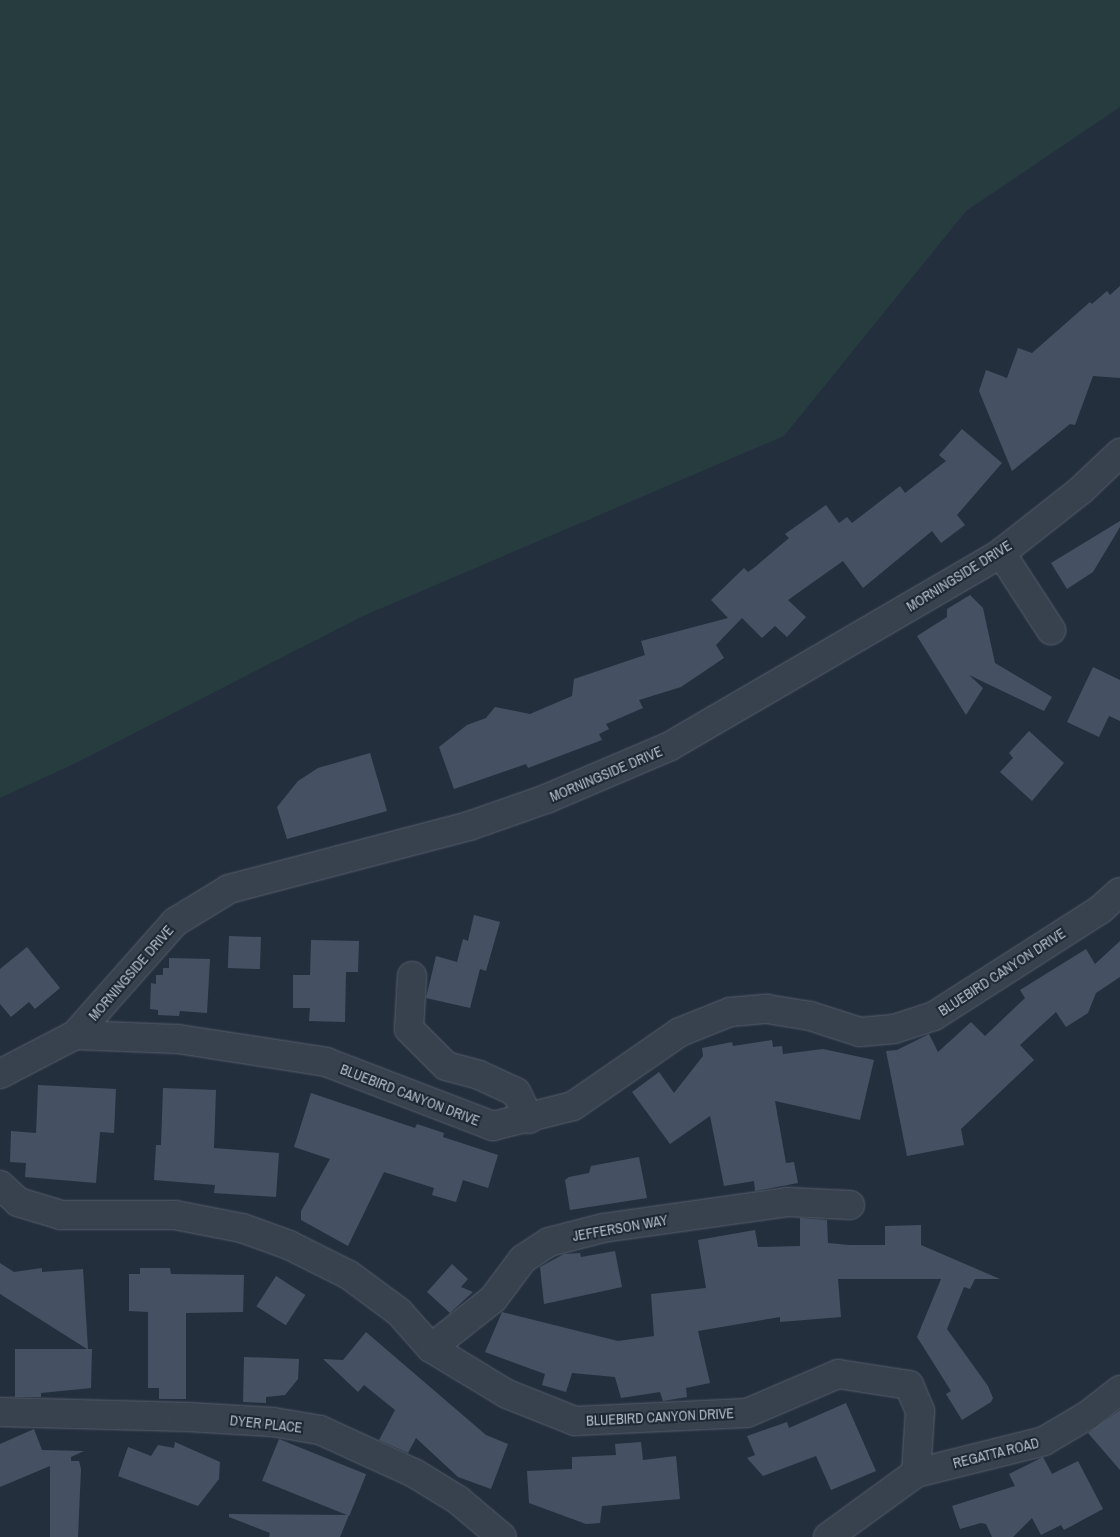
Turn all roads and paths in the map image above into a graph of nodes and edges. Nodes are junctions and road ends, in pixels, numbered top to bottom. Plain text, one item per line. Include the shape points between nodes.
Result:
1 (1120, 453) edge
2 (1001, 553) junction
3 (1051, 630) dead end
4 (1120, 892) edge
5 (412, 976) dead end
6 (76, 1036) junction
7 (0, 1074) edge
8 (529, 1119) junction
9 (0, 1185) edge
10 (850, 1205) dead end
11 (431, 1348) junction
12 (1120, 1390) edge
13 (0, 1412) edge
14 (916, 1473) junction
15 (502, 1537) edge
16 (828, 1537) edge

1 - 2 street, MORNINGSIDE DRIVE via 1081,490
2 - 3 street
2 - 6 street, MORNINGSIDE DRIVE via 738,708 635,761 546,799 469,826 228,889 175,922
4 - 8 street, BLUEBIRD CANYON DRIVE via 1101,909 934,1016 894,1029 860,1032 810,1016 767,1009 730,1012 680,1032 573,1106
5 - 8 street via 409,1029 446,1066 516,1092
6 - 7 street, BLUEBIRD CANYON DRIVE
6 - 8 street, BLUEBIRD CANYON DRIVE via 178,1039 326,1062 493,1126
9 - 11 street, BLUEBIRD CANYON DRIVE via 18,1202 62,1216 175,1216 242,1228 288,1245 349,1276 392,1306
10 - 11 street, JEFFERSON WAY via 787,1202 603,1228 550,1242 523,1259 493,1299
11 - 14 street, BLUEBIRD CANYON DRIVE via 507,1394 575,1420 746,1413 838,1374 908,1385 920,1411
12 - 14 street, REGATTA ROAD via 1088,1415 1044,1442
13 - 15 street, DYER PLACE via 188,1417 273,1422 320,1430 414,1473 458,1500
14 - 16 street

